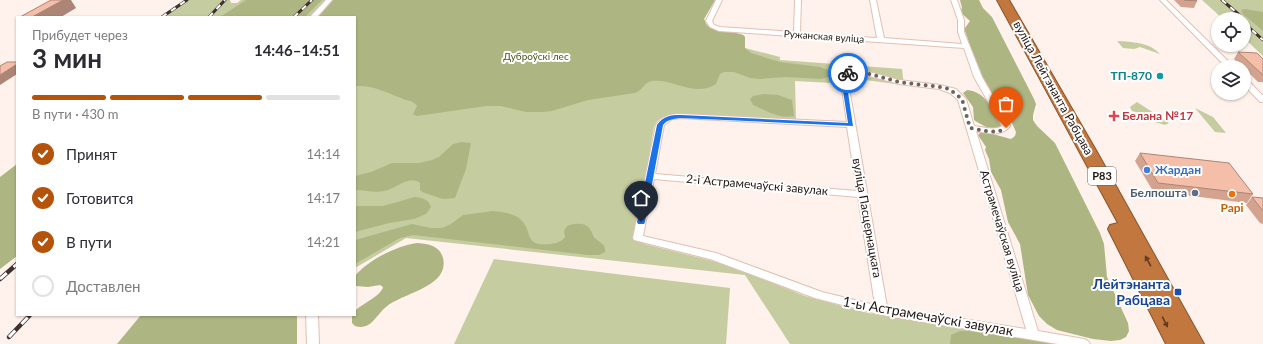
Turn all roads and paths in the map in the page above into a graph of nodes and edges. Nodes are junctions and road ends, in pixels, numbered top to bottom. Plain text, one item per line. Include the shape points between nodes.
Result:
1 (329, 0) edge
2 (719, 0) edge
3 (798, 0) edge
4 (873, 0) edge
5 (954, 0) edge
6 (996, 0) edge
7 (1003, 0) edge
8 (1163, 0) edge
9 (314, 16) edge
10 (797, 34) junction
11 (881, 40) junction
12 (966, 46) junction
13 (1223, 60) edge
14 (934, 86) joint
15 (1251, 88) edge
16 (1263, 100) edge
17 (851, 125) junction
18 (970, 128) junction
19 (650, 176) junction
20 (863, 194) junction
21 (882, 311) junction
22 (312, 316) edge
23 (1033, 334) junction
24 (313, 344) edge
25 (1084, 344) edge
26 (1177, 344) edge
27 (1193, 344) edge

1 - 9 street
2 - 10 street, Ружанская вуліца via 709,21 715,28
3 - 10 street
4 - 11 street
5 - 12 street
6 -> 26 highway, вуліца Лейтэнанта Рабцава / Р83 via 1082,159
27 -> 7 highway, вуліца Лейтэнанта Рабцава / Р83
8 - 13 street
10 - 11 street, Ружанская вуліца
11 - 12 street, Ружанская вуліца
12 - 18 street via 978,78 1006,126 996,131
14 - 17 street, вуліца Пасцернацкага via 899,82 862,72 847,74 843,78
14 - 18 street, Астрамечаўская вуліца via 949,89 960,96 964,102
15 - 16 street
17 - 19 street via 681,116 667,118 660,125
17 - 20 street, вуліца Пасцернацкага
18 - 23 street, Астрамечаўская вуліца
19 - 20 street, 2-і Астрамечаўскі завулак
19 - 21 street, 1-ы Астрамечаўскі завулак via 638,238 705,253 810,293
20 - 21 street, вуліца Пасцернацкага
21 - 23 street, 1-ы Астрамечаўскі завулак
22 - 24 street
23 - 25 street, 1-ы Астрамечаўскі завулак

